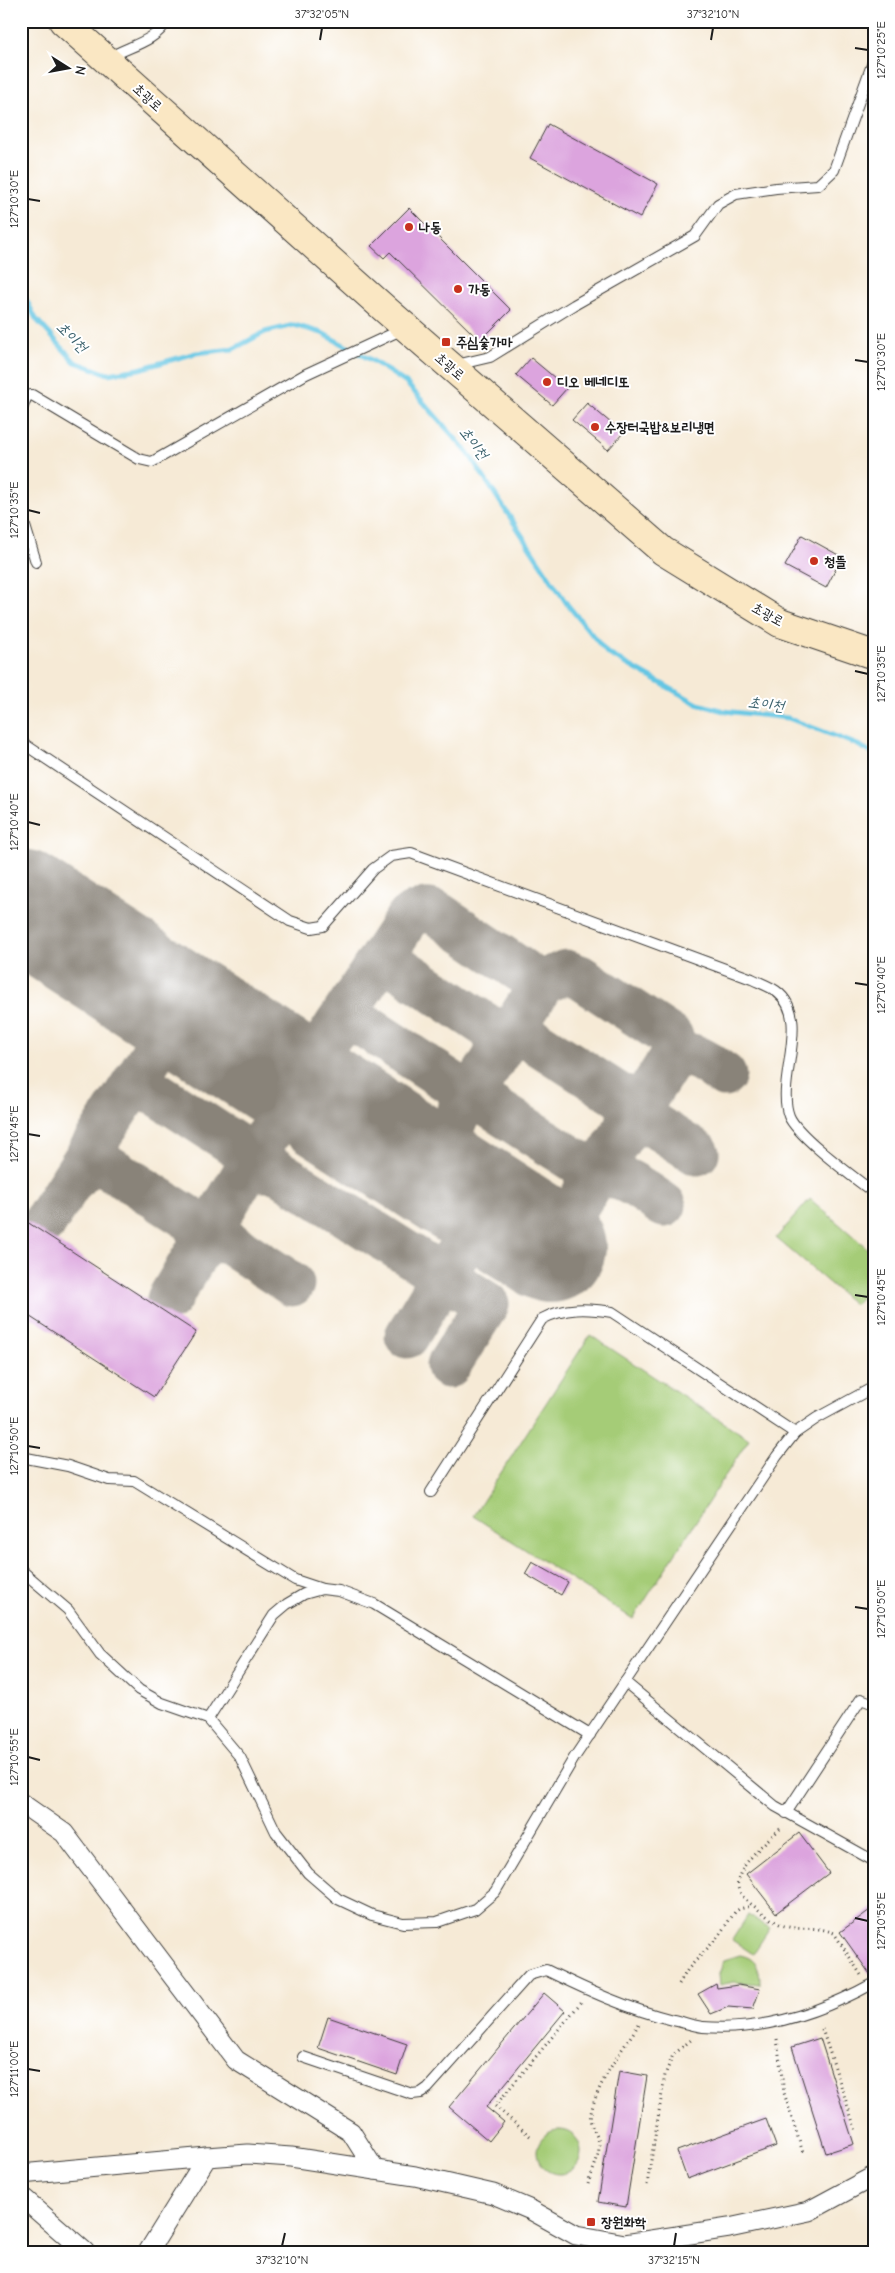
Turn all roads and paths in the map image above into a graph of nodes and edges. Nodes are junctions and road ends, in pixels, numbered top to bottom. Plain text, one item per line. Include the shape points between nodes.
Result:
1 (63, 21) edge
2 (167, 21) edge
3 (874, 59) edge
4 (106, 60) junction
5 (406, 328) junction
6 (450, 366) junction
7 (21, 411) edge
8 (21, 513) edge
9 (36, 562) dead end
10 (874, 655) edge
11 (21, 742) edge
12 (874, 1193) edge
13 (874, 1387) edge
14 (794, 1433) junction
15 (21, 1457) edge
16 (431, 1492) dead end
17 (21, 1570) edge
18 (322, 1589) junction
19 (626, 1682) junction
20 (874, 1704) edge
21 (208, 1719) junction
22 (590, 1735) junction
23 (21, 1803) edge
24 (786, 1812) junction
25 (780, 1830) dead end
26 (874, 1861) edge
27 (753, 1906) junction
28 (869, 1982) edge
29 (679, 1984) dead end
30 (584, 1998) dead end
31 (639, 2024) dead end
32 (822, 2029) dead end
33 (777, 2039) dead end
34 (690, 2040) dead end
35 (303, 2057) dead end
36 (856, 2131) dead end
37 (530, 2136) dead end
38 (803, 2153) dead end
39 (207, 2157) junction
40 (375, 2170) junction
41 (21, 2174) edge
42 (874, 2176) edge
43 (588, 2184) dead end
44 (647, 2186) dead end
45 (21, 2196) edge
46 (85, 2252) edge
47 (148, 2252) edge

1 - 4 street, 초광로
2 - 4 lane via 154,37 122,49
3 - 6 lane via 834,170 818,185 736,194 718,204 695,236 490,357
4 - 5 street, 초광로
5 - 6 street, 초광로
5 - 7 lane via 342,356 241,409 152,462 139,459 32,395 27,396
6 - 10 street, 초광로 via 663,551 780,623
8 - 9 lane
11 - 12 lane via 290,921 311,928 323,926 373,869 391,856 411,853 777,991 790,1011 794,1034 785,1092 789,1116 837,1165
13 - 14 lane
14 - 16 lane via 612,1312 587,1308 557,1312 542,1319
14 - 19 lane
15 - 18 lane via 68,1466 109,1480 134,1481 295,1580
17 - 21 lane via 68,1610 100,1654 139,1690 162,1703
18 - 21 lane via 304,1594 274,1614
18 - 22 lane via 348,1593 374,1604
19 - 22 lane
19 - 24 lane
20 - 24 lane via 860,1699
21 - 22 lane via 240,1757 276,1832 308,1873 338,1899 372,1915 403,1923 437,1922 475,1909 495,1892
23 - 40 street via 64,1833 236,2060 351,2132
24 - 26 lane
25 - 27 path via 758,1849 740,1875 737,1886
27 - 28 path via 784,1926 814,1927 834,1933
27 - 29 path via 735,1912
28 - 35 lane via 842,2000 782,2020 747,2026 702,2027 613,2002 546,1970 529,1975 421,2093 412,2094
30 - 37 path via 495,2106
31 - 43 path via 612,2065 590,2115 591,2127 599,2142
32 - 36 path
33 - 38 path via 784,2093
34 - 44 path via 672,2054 665,2075
39 - 40 street via 248,2154 291,2157
39 - 41 street
39 - 47 street
40 - 42 street via 493,2194 576,2234 625,2244 729,2228 809,2211
45 - 46 street

